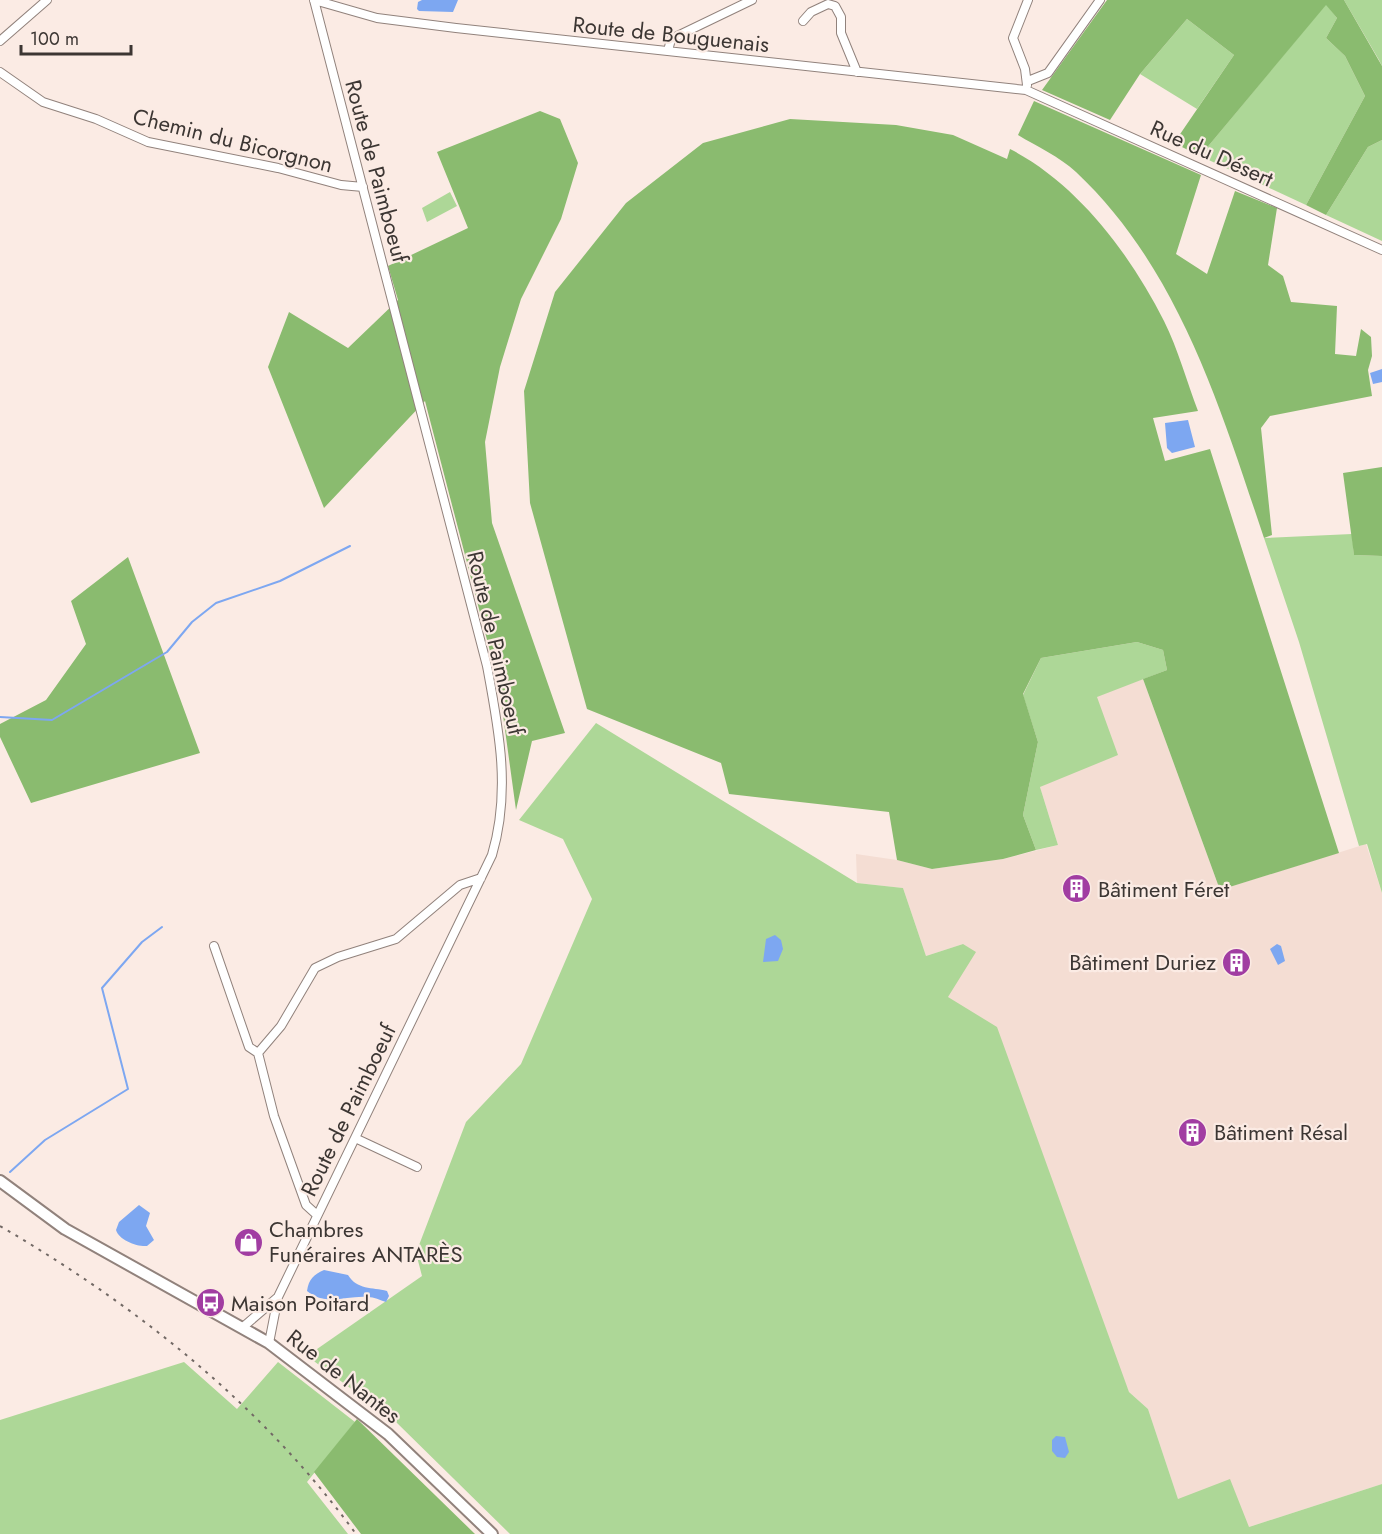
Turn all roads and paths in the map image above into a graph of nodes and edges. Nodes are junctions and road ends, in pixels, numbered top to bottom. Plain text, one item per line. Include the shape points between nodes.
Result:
1 (47, 0) edge
2 (314, 0) edge
3 (752, 0) edge
4 (1028, 0) edge
5 (1100, 0) edge
6 (803, 21) dead end
7 (0, 41) edge
8 (668, 51) junction
9 (0, 72) edge
10 (857, 72) junction
11 (1028, 81) junction
12 (1026, 90) junction
13 (363, 187) junction
14 (1382, 250) edge
15 (481, 878) junction
16 (214, 946) dead end
17 (258, 1053) junction
18 (355, 1138) junction
19 (417, 1167) dead end
20 (0, 1182) edge
21 (317, 1215) junction
22 (278, 1297) junction
23 (243, 1327) junction
24 (269, 1343) junction
25 (492, 1534) edge

1 - 7 street
2 - 8 street, Route de Bouguenais via 377,18
2 - 13 street, Route de Paimboeuf
3 - 8 street via 671,39
4 - 11 street via 1013,38
5 - 11 street via 1048,73
6 - 10 street via 828,4 835,6
8 - 10 street, Route de Bouguenais
9 - 13 street, Chemin du Bicorgnon via 43,102 148,142
10 - 12 street, Route de Bouguenais
11 - 12 street
12 - 14 street, Rue du Désert
13 - 15 street, Route de Paimboeuf via 487,666 501,737 501,818 492,855
15 - 17 street via 459,885 396,939 315,968 281,1026
15 - 18 street, Route de Paimboeuf
16 - 17 street via 249,1047
17 - 21 street via 274,1116 302,1194 309,1209
18 - 19 street
18 - 21 street, Route de Paimboeuf
20 - 23 main road, Rue de Nantes via 65,1229
21 - 22 street, Route de Paimboeuf
22 - 23 street, Route de Paimboeuf
22 - 24 street, Route de Paimboeuf
23 - 24 main road, Rue de Nantes
24 - 25 main road, Rue de Nantes via 388,1434

